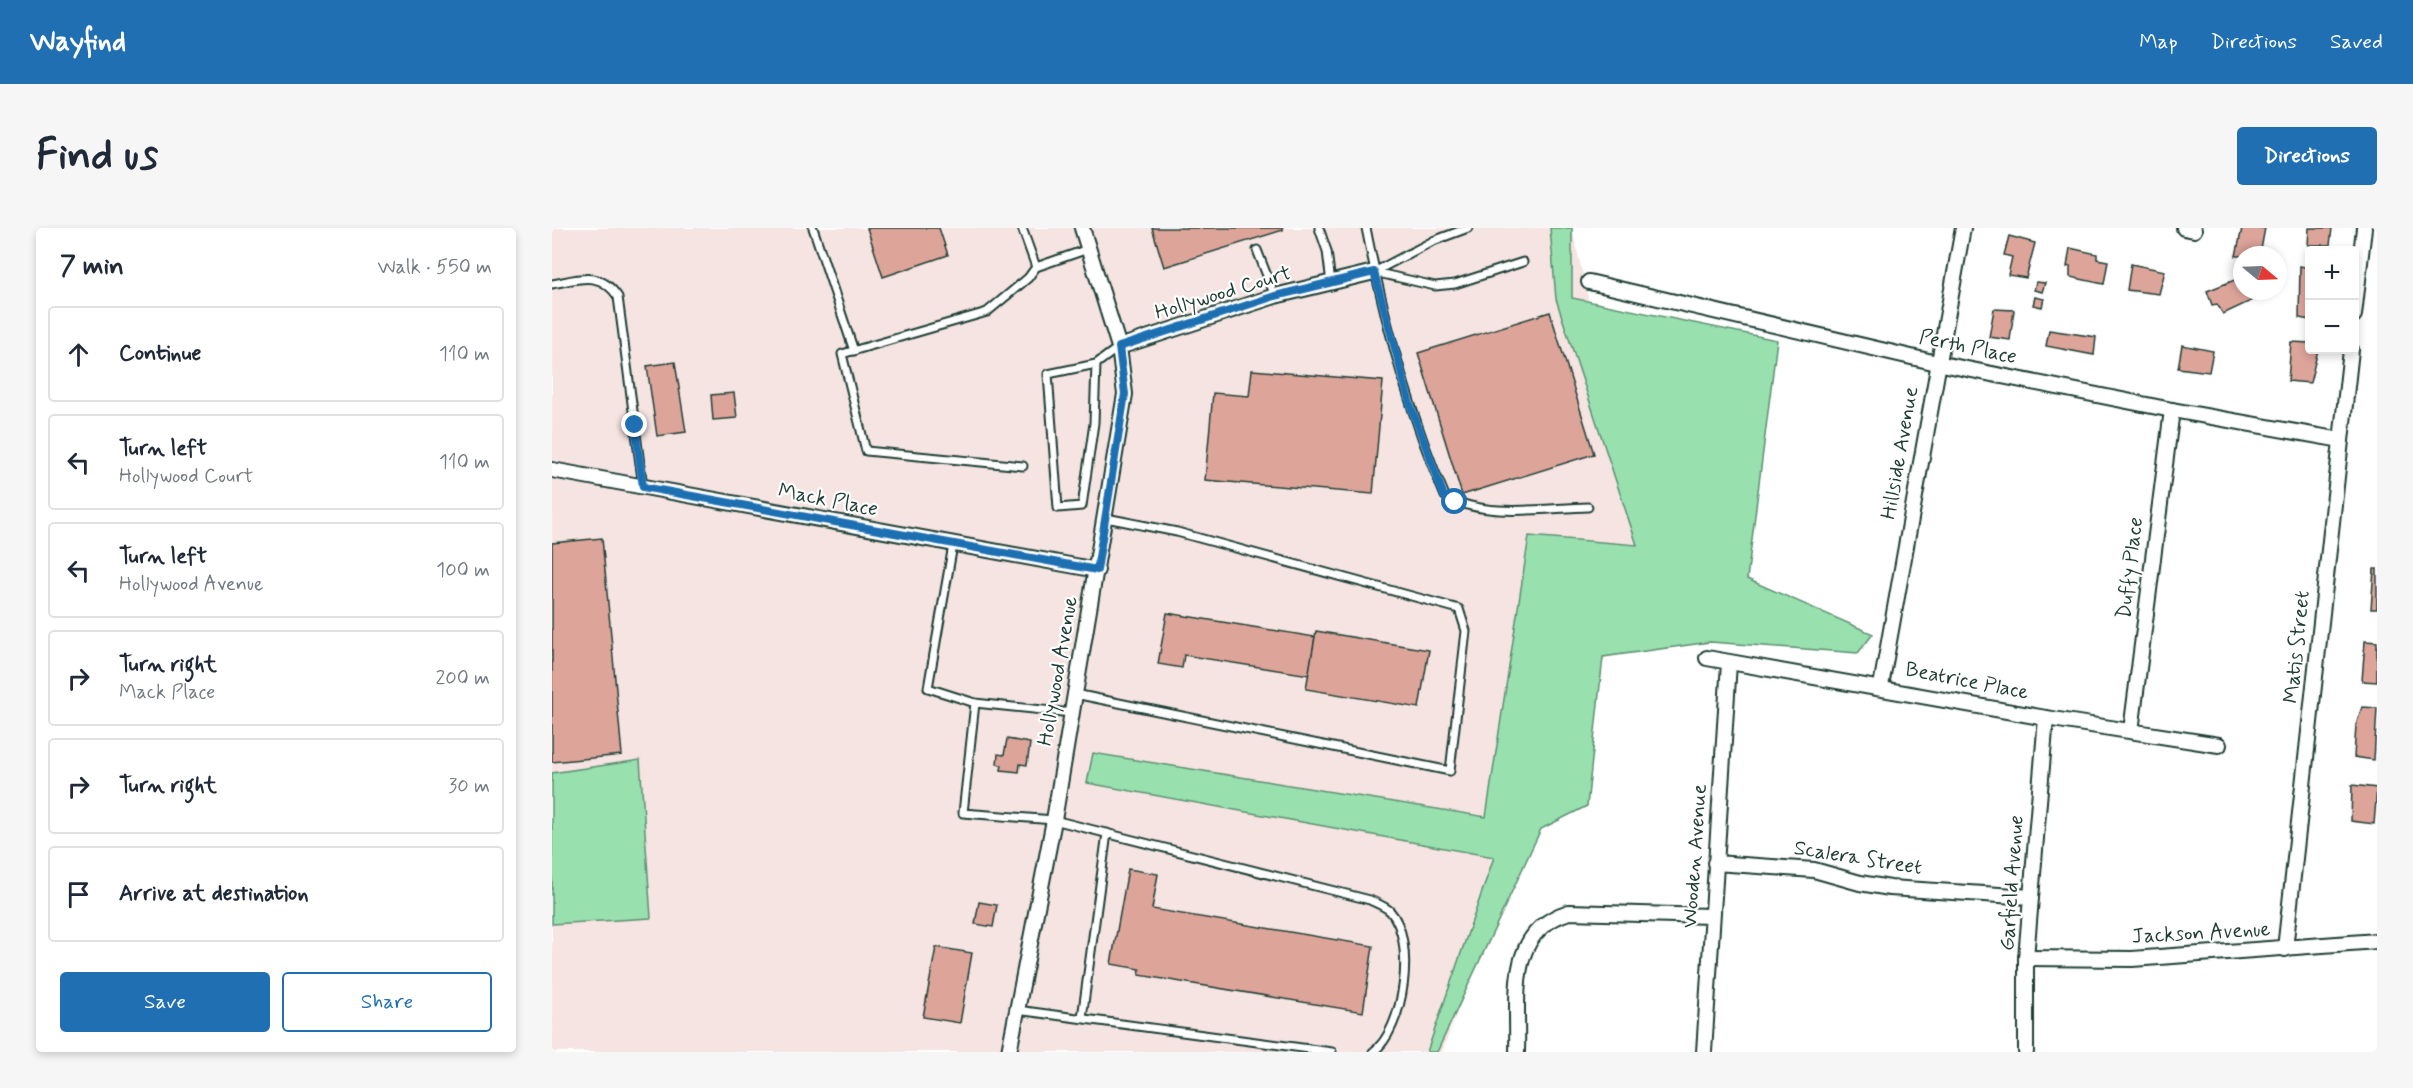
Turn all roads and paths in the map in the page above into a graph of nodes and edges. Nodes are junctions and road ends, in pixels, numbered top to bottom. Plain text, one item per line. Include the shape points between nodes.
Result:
1 (813, 228) edge
2 (1022, 228) edge
3 (1082, 228) edge
4 (1319, 228) edge
5 (1366, 228) edge
6 (1468, 228) edge
7 (1964, 228) edge
8 (2364, 228) edge
9 (1088, 249) junction
10 (1257, 250) dead end
11 (1523, 262) dead end
12 (1036, 267) junction
13 (1374, 272) junction
14 (1589, 282) dead end
15 (1331, 283) junction
16 (552, 284) edge
17 (1275, 296) junction
18 (2357, 300) edge
19 (1119, 347) junction
20 (854, 351) junction
21 (2351, 354) edge
22 (1937, 363) junction
23 (1096, 364) junction
24 (2172, 410) junction
25 (2341, 440) junction
26 (1023, 466) dead end
27 (552, 470) edge
28 (643, 487) junction
29 (1588, 507) dead end
30 (1106, 518) junction
31 (953, 545) junction
32 (1097, 570) junction
33 (1707, 658) dead end
34 (1729, 663) junction
35 (1881, 686) junction
36 (1075, 694) junction
37 (975, 703) junction
38 (1072, 713) junction
39 (2046, 718) junction
40 (2131, 731) junction
41 (2219, 745) dead end
42 (1054, 820) junction
43 (1107, 833) junction
44 (1715, 863) junction
45 (2031, 897) junction
46 (1711, 916) junction
47 (2377, 941) edge
48 (2285, 949) junction
49 (2026, 958) junction
50 (1017, 1010) junction
51 (1082, 1018) junction
52 (1009, 1052) edge
53 (1332, 1052) edge
54 (1373, 1052) edge
55 (1517, 1052) edge
56 (1704, 1052) edge
57 (2026, 1052) edge

1 - 20 lane
2 - 12 lane
3 - 9 street, Hollywood Avenue
4 - 15 lane
5 - 13 lane
6 - 13 lane
7 - 22 street, Hillside Avenue
8 - 18 street
9 - 12 lane
9 - 19 street, Hollywood Avenue
10 - 17 lane
11 - 13 lane via 1455,284 1435,286
12 - 20 lane via 1029,278 987,312
13 - 15 street, Hollywood Court
13 - 29 lane via 1410,404 1444,496 1491,509
14 - 22 street, Perth Place
15 - 17 street, Hollywood Court
16 - 28 lane via 594,277 612,287 618,297
17 - 19 street, Hollywood Court
19 - 23 lane
19 - 30 street, Hollywood Avenue via 1125,394
20 - 26 lane via 842,354 866,451
21 - 25 street, Matis Street
22 - 24 street, Perth Place
22 - 35 street, Hillside Avenue
23 - 23 lane via 1048,374 1058,508 1082,506 1094,423
24 - 25 street, Perth Place
24 - 40 street, Duffy Place
25 - 48 street, Matis Street
27 - 28 street, Mack Place
28 - 31 street, Mack Place
30 - 32 street, Hollywood Avenue
30 - 36 lane via 1177,532 1459,609 1466,631 1450,771
31 - 32 street, Mack Place
31 - 37 lane via 928,688
32 - 36 street, Hollywood Avenue
33 - 34 street, Beatrice Place
34 - 35 street, Beatrice Place
34 - 44 street, Wooden Avenue
35 - 39 street, Beatrice Place
36 - 38 street, Hollywood Avenue
37 - 38 lane
37 - 42 lane via 963,813
38 - 42 street, Hollywood Avenue
39 - 40 street, Beatrice Place
39 - 45 street, Garfield Avenue
40 - 41 street, Beatrice Place
42 - 43 lane
42 - 50 street, Hollywood Avenue
43 - 51 lane
43 - 54 lane via 1370,900 1390,911 1405,944 1406,975 1386,1041
44 - 45 street, Scalera Street via 1814,870 1890,888
44 - 46 street, Wooden Avenue
45 - 49 street, Garfield Avenue
46 - 55 street via 1569,912 1537,928 1522,954
46 - 56 street, Wooden Avenue
47 - 48 street, Jackson Avenue
48 - 49 street, Jackson Avenue via 2132,959
49 - 57 street, Garfield Avenue
50 - 51 lane
50 - 52 street, Hollywood Avenue
51 - 53 lane

